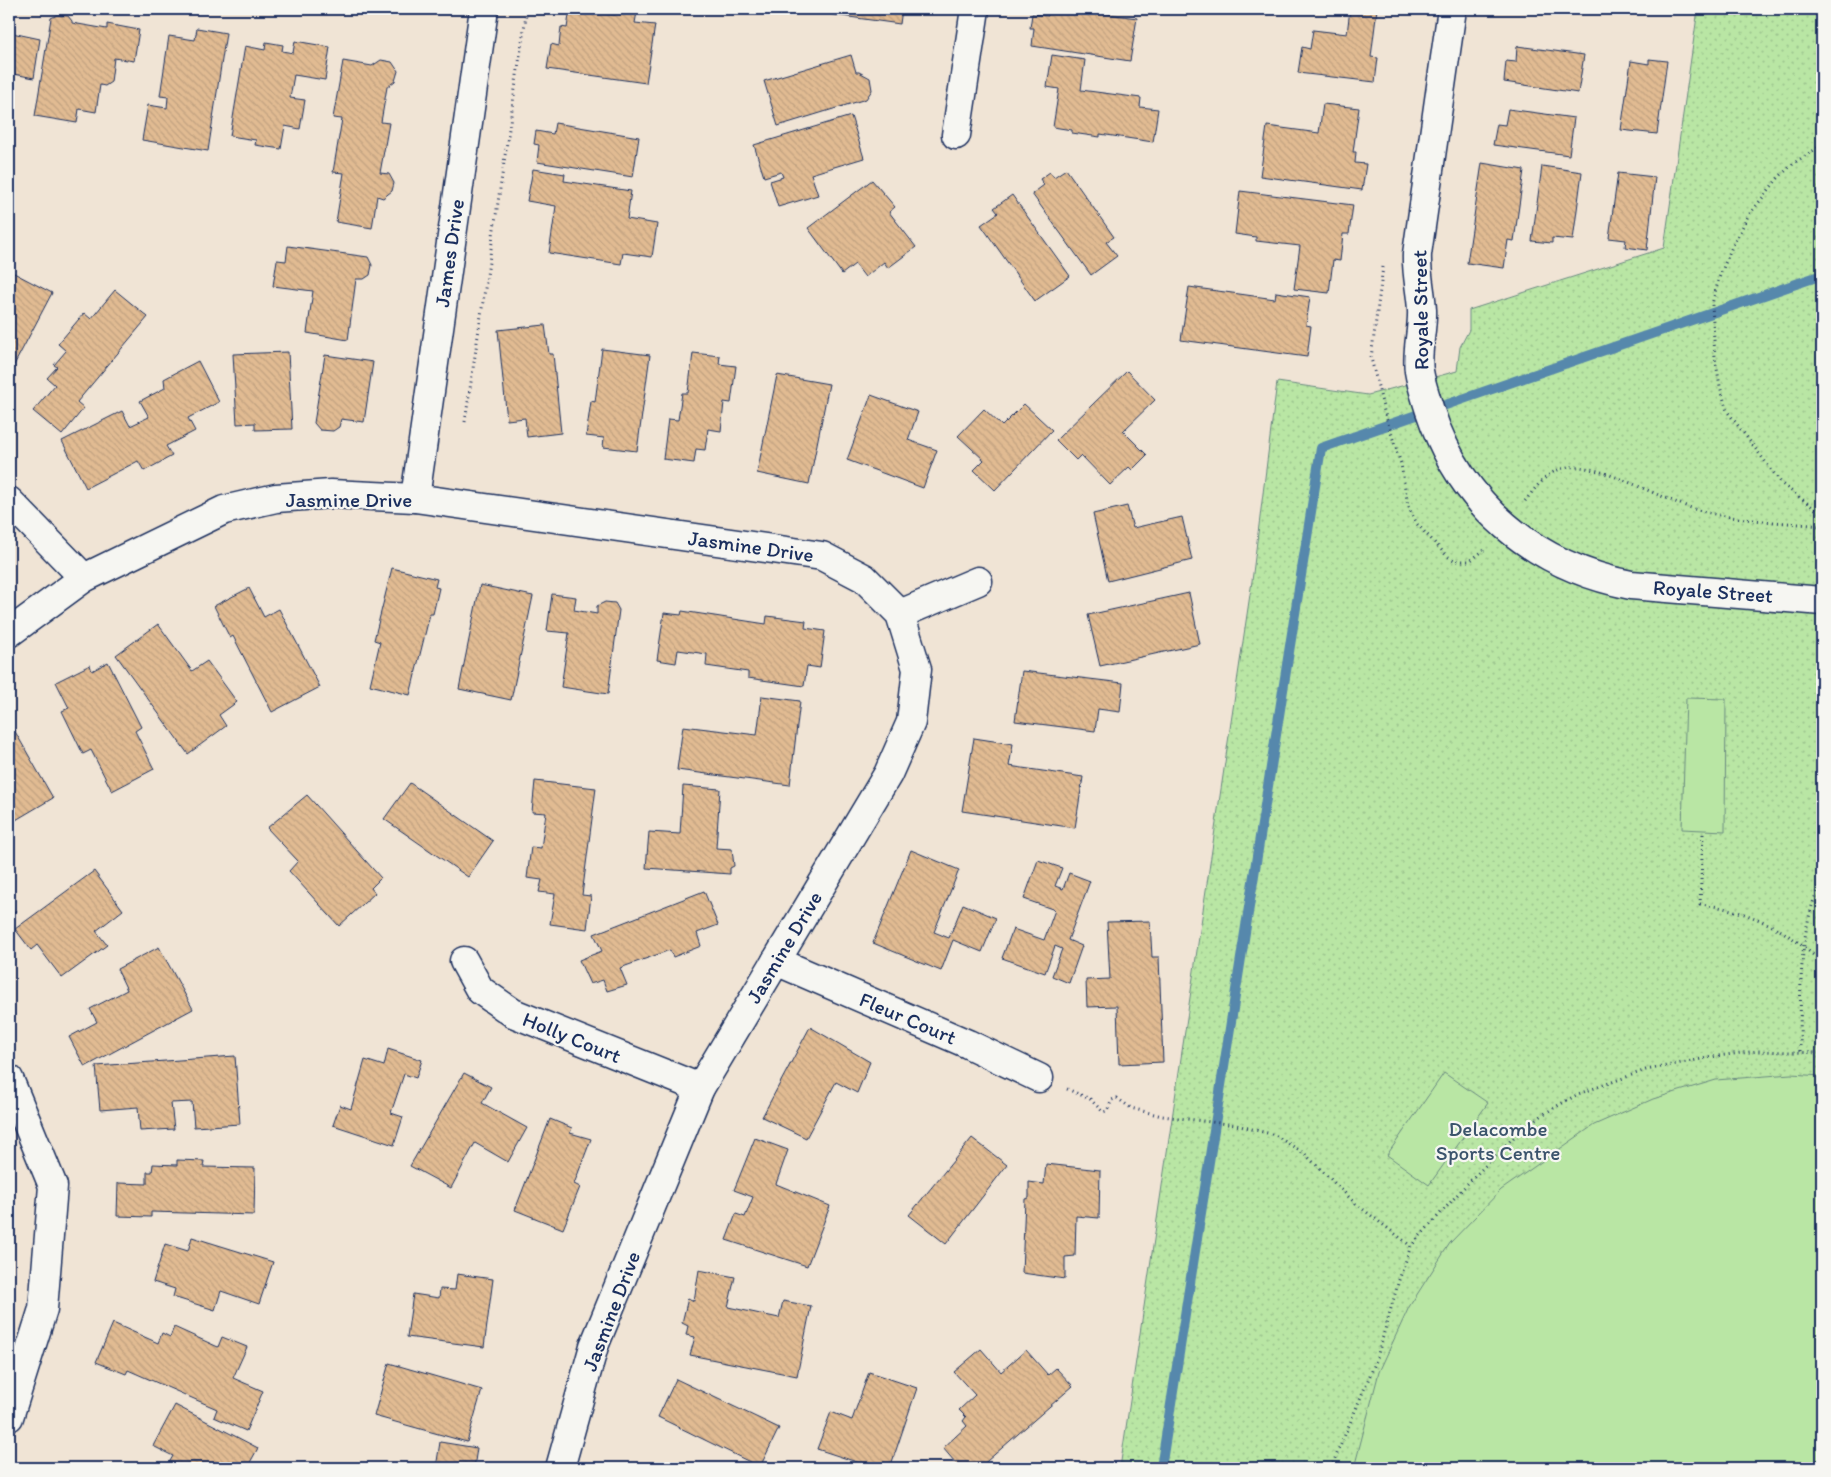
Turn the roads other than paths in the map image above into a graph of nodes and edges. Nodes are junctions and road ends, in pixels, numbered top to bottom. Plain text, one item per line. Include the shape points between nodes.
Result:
1 (484, 9) edge
2 (975, 9) edge
3 (1452, 9) edge
4 (956, 135) dead end
5 (415, 498) junction
6 (9, 501) edge
7 (84, 578) junction
8 (978, 581) dead end
9 (1822, 600) edge
10 (900, 614) junction
11 (9, 633) edge
12 (464, 961) dead end
13 (776, 961) junction
14 (1039, 1078) road end
15 (9, 1079) edge
16 (700, 1088) junction
17 (9, 1416) edge
18 (560, 1468) edge

1 - 5 street, James Drive
2 - 4 street
3 - 9 street, Royale Street via 1417,254 1422,311 1418,370 1447,452 1474,494 1506,526 1552,559 1613,581 1660,588
5 - 7 street, Jasmine Drive via 331,494 276,498 224,510
5 - 10 street, Jasmine Drive via 822,556 864,578
6 - 7 street
7 - 11 street, Jasmine Drive
8 - 10 street
10 - 13 street, Jasmine Drive via 917,669 912,722 888,774
12 - 16 street, Holly Court via 480,990 512,1013
13 - 14 street, Fleur Court
13 - 16 street, Jasmine Drive
15 - 17 street via 54,1186 43,1309
16 - 18 street, Jasmine Drive via 594,1346

